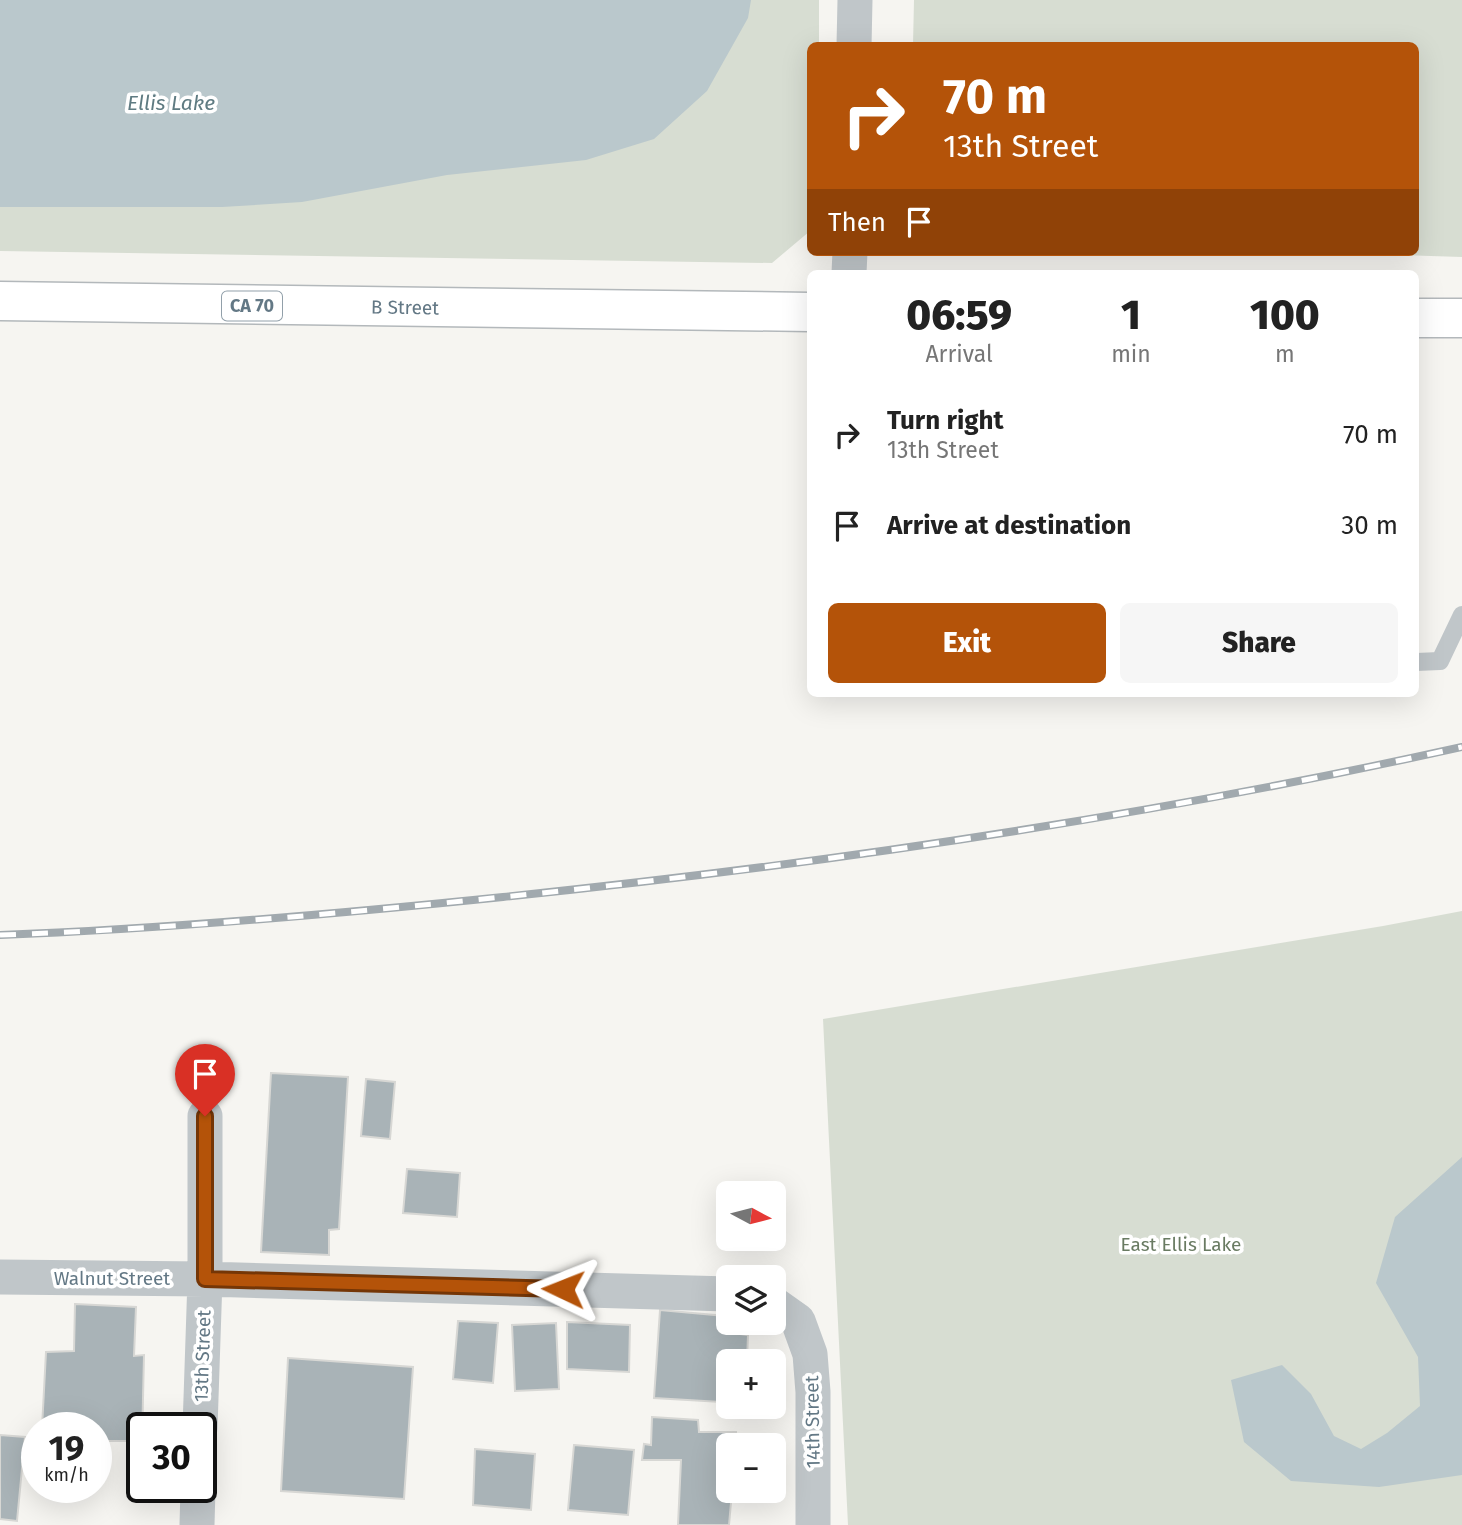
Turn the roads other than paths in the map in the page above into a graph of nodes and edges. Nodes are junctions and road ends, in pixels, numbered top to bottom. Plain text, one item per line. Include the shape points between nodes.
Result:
1 (855, 0) edge
2 (854, 42) edge
3 (0, 301) edge
4 (807, 312) edge
5 (1419, 318) edge
6 (1462, 318) edge
7 (1462, 615) edge
8 (1419, 662) edge
9 (205, 1116) dead end
10 (0, 1277) edge
11 (205, 1279) junction
12 (716, 1294) edge
13 (786, 1313) edge
14 (201, 1412) edge
15 (198, 1503) edge
16 (197, 1525) edge
17 (813, 1525) edge

1 - 2 street
3 - 4 highway, B Street / CA 70
5 - 6 highway
7 - 8 lane via 1440,661
9 - 11 street, 13th Street
10 - 11 street, Walnut Street
11 - 12 street, Walnut Street
11 - 14 street, 13th Street
13 - 17 street, 14th Street via 810,1354
15 - 16 street

